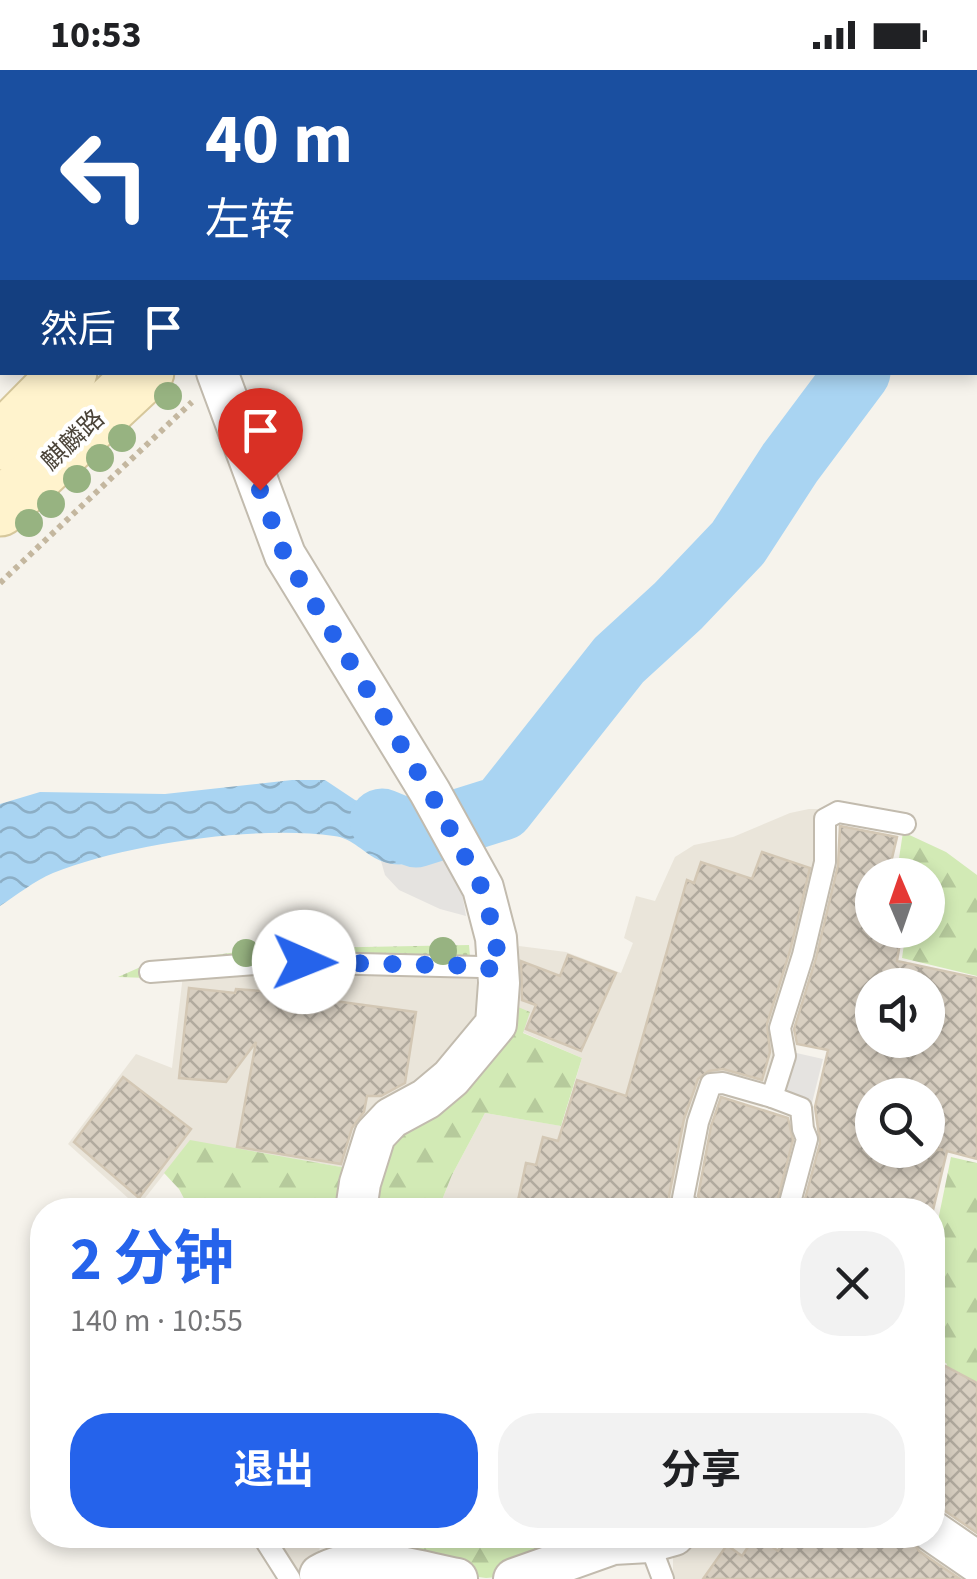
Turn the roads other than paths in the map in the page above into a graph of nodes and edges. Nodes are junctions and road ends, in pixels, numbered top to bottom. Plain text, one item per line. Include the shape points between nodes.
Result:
1 (66, 375) edge
2 (143, 375) edge
3 (218, 375) edge
4 (0, 442) edge
5 (0, 508) edge
6 (905, 824) dead end
7 (498, 971) junction
8 (150, 972) dead end
9 (772, 1098) junction
10 (358, 1198) edge
11 (683, 1198) edge
12 (791, 1198) edge
13 (945, 1540) edge
14 (277, 1548) edge
15 (323, 1548) edge
16 (638, 1548) edge
17 (977, 1562) edge
18 (310, 1578) edge
19 (457, 1579) edge
20 (514, 1579) edge

1 - 4 main road, 麒麟路
2 - 5 main road, 麒麟路
3 - 7 street via 285,556 482,888
6 - 9 lane via 838,812 826,820 825,862 780,1028 785,1056
7 - 8 lane via 280,962
7 - 10 street via 496,1024 451,1078 375,1135
9 - 11 lane via 711,1084
9 - 12 lane via 801,1108 807,1138
13 - 17 street
14 - 18 lane
15 - 18 street
16 - 20 street
18 - 19 street via 364,1563

